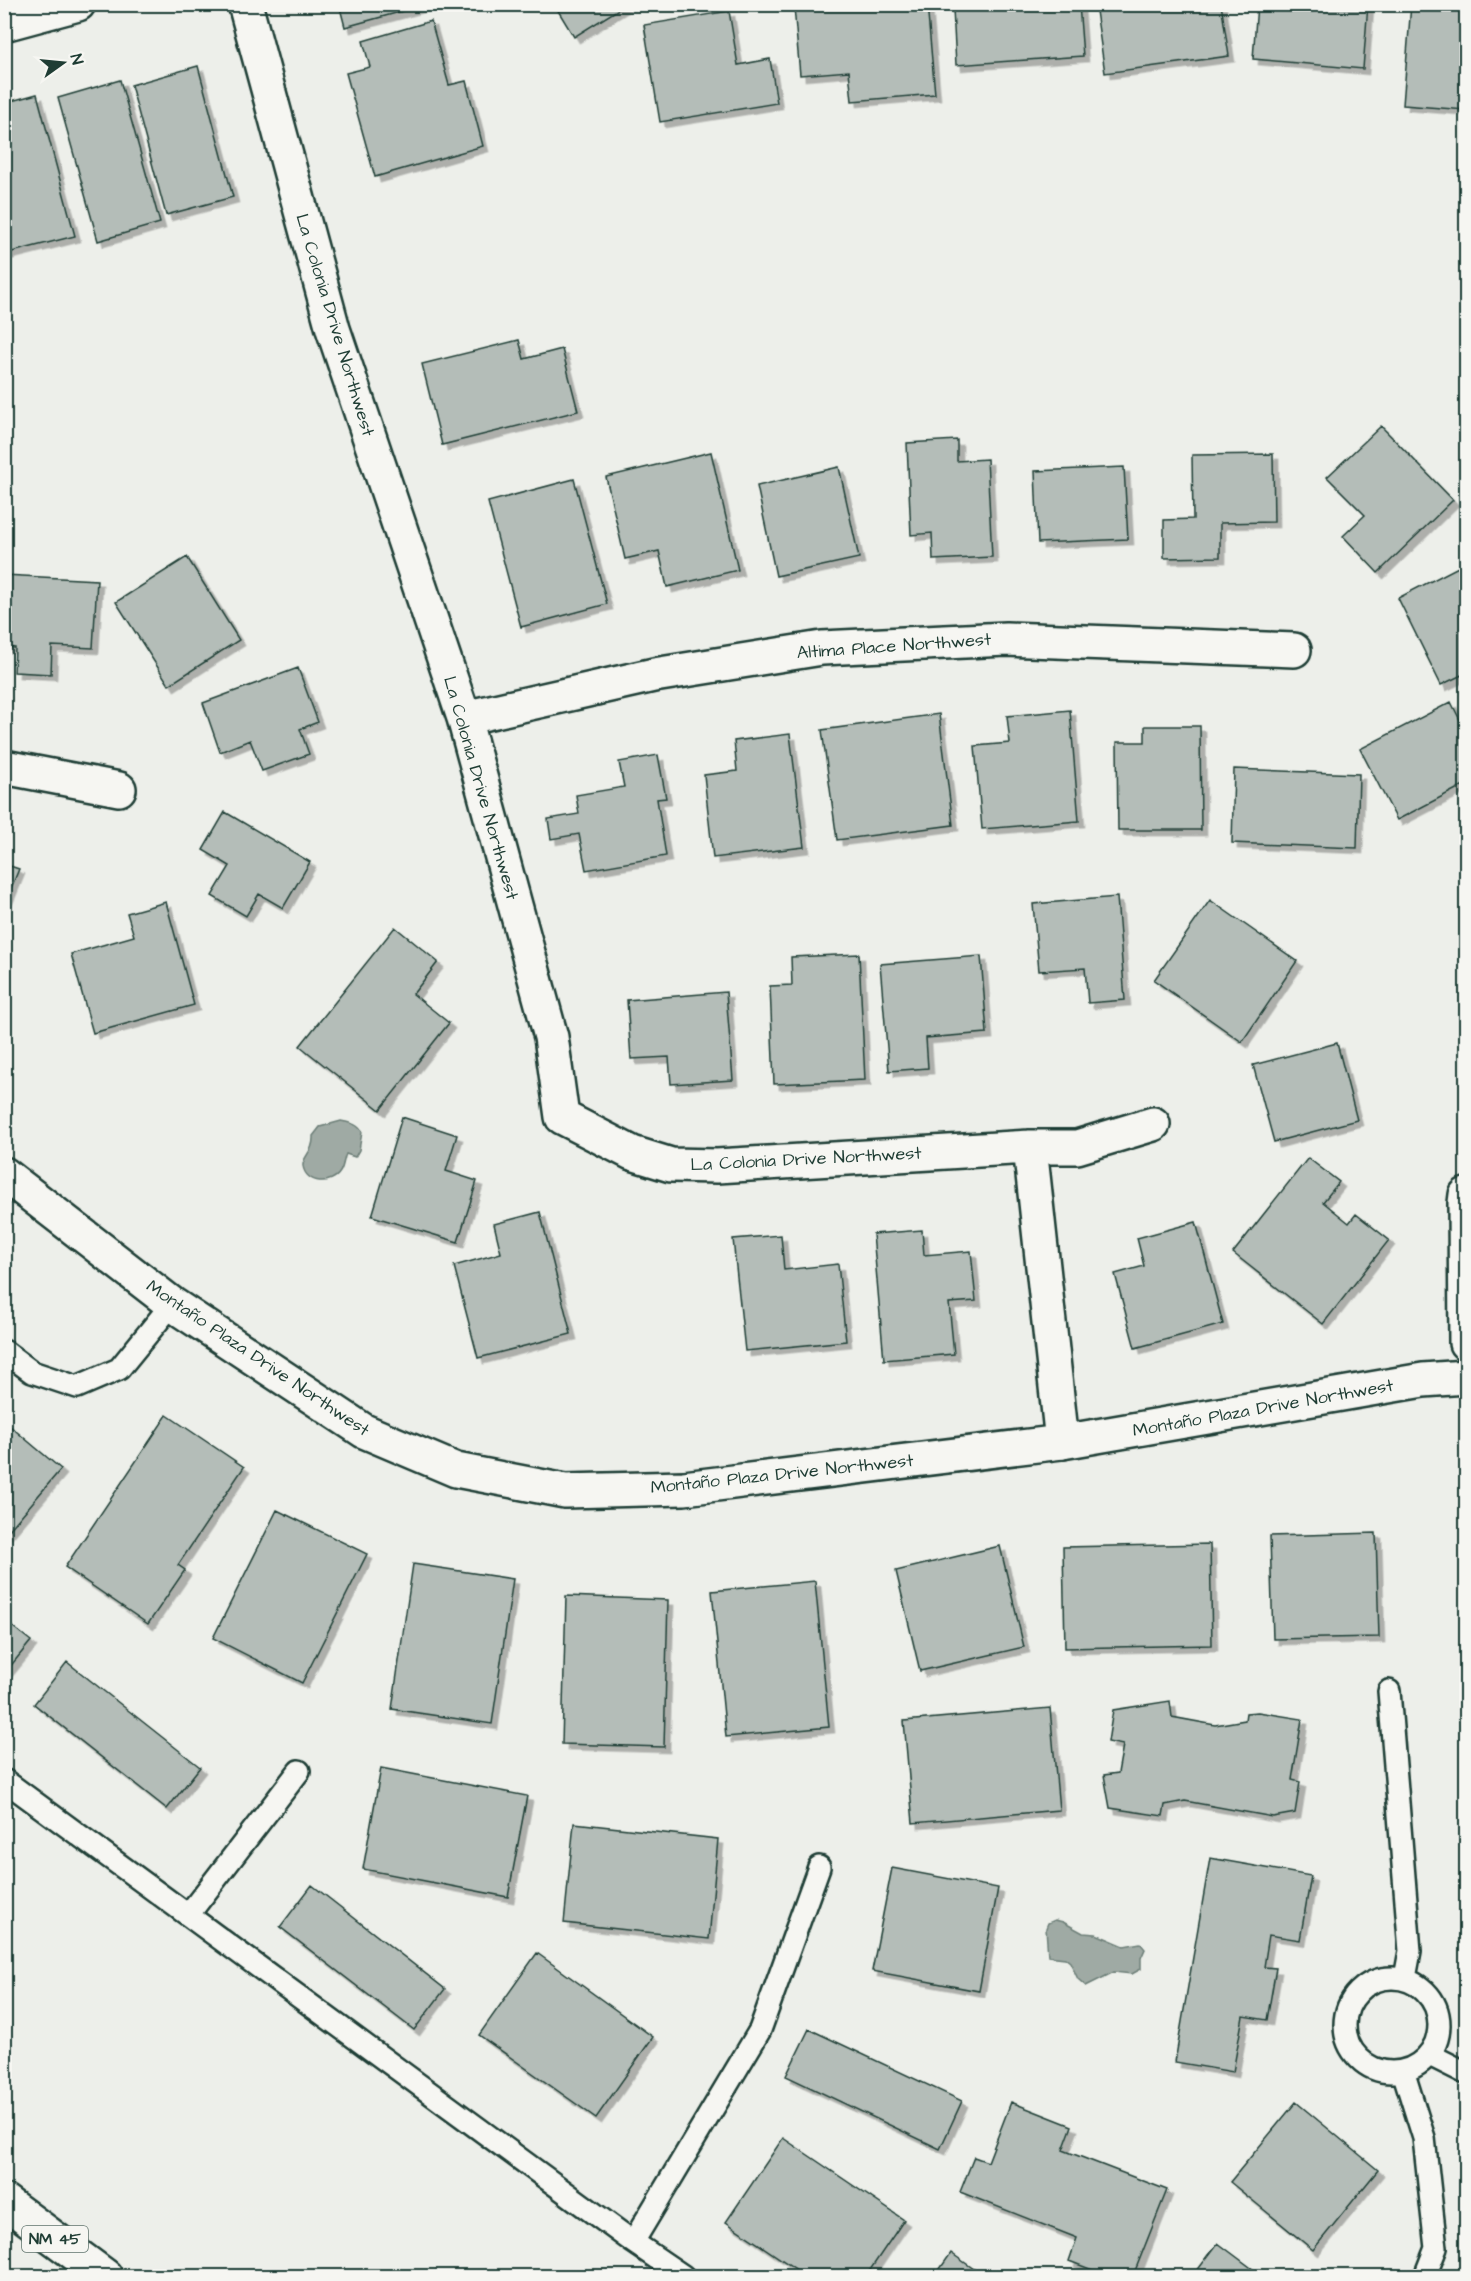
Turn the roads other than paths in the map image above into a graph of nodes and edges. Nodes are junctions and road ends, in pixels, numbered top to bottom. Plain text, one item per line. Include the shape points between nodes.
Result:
1 (78, 4) edge
2 (245, 4) edge
3 (4, 24) edge
4 (1294, 650) dead end
5 (464, 718) junction
6 (4, 767) edge
7 (119, 789) dead end
8 (1153, 1124) dead end
9 (1030, 1147) junction
10 (4, 1174) edge
11 (1467, 1195) edge
12 (172, 1304) junction
13 (1467, 1344) edge
14 (4, 1352) edge
15 (1467, 1377) edge
16 (1062, 1442) junction
17 (1389, 1691) dead end
18 (299, 1771) dead end
19 (4, 1780) edge
20 (819, 1867) dead end
21 (189, 1916) junction
22 (1405, 1978) junction
23 (1430, 2055) junction
24 (1403, 2071) junction
25 (1467, 2073) edge
26 (4, 2201) edge
27 (633, 2242) junction
28 (105, 2277) edge
29 (683, 2277) edge
30 (1425, 2277) edge

1 - 3 street
2 - 5 street, La Colonia Drive Northwest via 333,330
4 - 5 street, Altima Place Northwest via 1006,639 822,648 654,675
5 - 9 street, La Colonia Drive Northwest via 551,1037 562,1117 632,1153 670,1165 717,1166
6 - 7 street
8 - 9 street, La Colonia Drive Northwest via 1077,1147
9 - 16 street
10 - 12 street, Montaño Plaza Drive Northwest
11 - 13 street
12 - 14 lane via 119,1370 77,1387 32,1372
12 - 16 street, Montaño Plaza Drive Northwest via 363,1431 456,1470 565,1491 684,1488
15 - 16 street, Montaño Plaza Drive Northwest via 1423,1380
17 - 22 lane via 1410,1952
18 - 21 lane
19 - 21 lane
20 - 27 lane via 760,2030
21 - 27 lane
22 - 23 lane via 1430,1995 1437,2009 1440,2025
22 - 24 lane via 1374,1980 1351,2001 1345,2015 1349,2045 1359,2058 1372,2068
23 - 24 lane
23 - 25 lane
24 - 30 lane via 1424,2138 1436,2248
26 - 28 street, NM 45
27 - 29 lane

